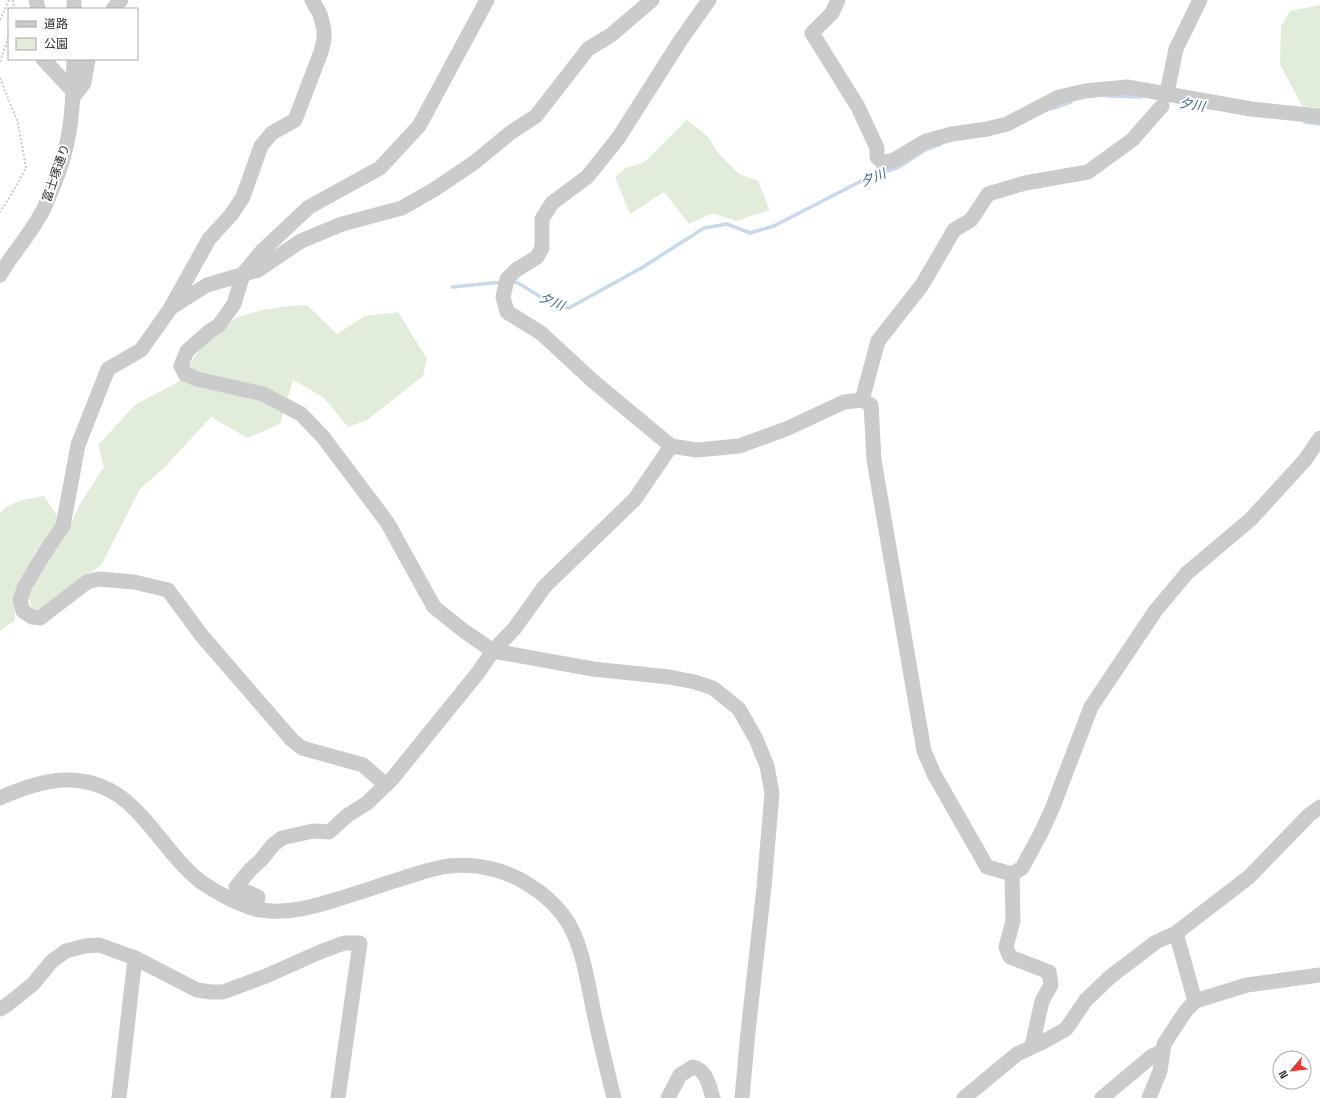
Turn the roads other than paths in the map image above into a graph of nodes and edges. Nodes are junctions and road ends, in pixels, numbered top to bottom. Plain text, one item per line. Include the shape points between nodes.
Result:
1 (121, 0) edge
2 (312, 0) edge
3 (487, 0) edge
4 (652, 0) edge
5 (709, 0) edge
6 (838, 0) edge
7 (1200, 0) edge
8 (114, 8) edge
9 (44, 60) edge
10 (74, 60) edge
11 (88, 60) edge
12 (73, 94) junction
13 (1165, 100) junction
14 (1320, 116) edge
15 (243, 274) junction
16 (0, 275) edge
17 (170, 309) junction
18 (862, 400) junction
19 (1320, 438) edge
20 (671, 446) junction
21 (493, 651) junction
22 (386, 785) junction
23 (0, 798) edge
24 (1320, 807) edge
25 (1012, 874) junction
26 (256, 909) junction
27 (1176, 933) junction
28 (135, 958) junction
29 (1320, 975) edge
30 (1195, 1002) junction
31 (0, 1009) edge
32 (1032, 1046) junction
33 (1162, 1052) junction
34 (119, 1098) edge
35 (338, 1098) edge
36 (614, 1098) edge
37 (668, 1098) edge
38 (713, 1098) edge
39 (742, 1098) edge
40 (964, 1098) edge
41 (1102, 1098) edge
42 (1150, 1098) edge

1 - 8 street
2 - 17 street via 320,14 324,40 295,120 272,133 261,146 243,197 209,239
3 - 15 street via 419,126 405,142 380,168 309,207 262,251
4 - 15 street via 611,35 588,49 536,116 435,190 402,208 342,224 301,241 258,270
5 - 20 street via 600,162 587,177 552,203 542,219 542,248 537,257 507,279 503,297 507,312 542,333 594,382
6 - 13 street via 832,13 812,33 858,106 877,148 877,157 883,164 926,141 1007,124 1059,96 1127,87
7 - 13 street via 1176,49
9 - 12 street
10 - 12 street, 富士塚通り
11 - 12 street via 84,82
12 - 16 street, 富士塚通り via 65,151 56,178 43,209
13 - 14 street
13 - 18 street via 1132,140 1088,172 1025,183 988,194 972,220 954,230 922,285 878,341
15 - 17 street via 207,285
15 - 21 street via 234,304 219,325 187,351 181,366 186,374 263,394 301,414 323,437 387,522 434,607
17 - 22 street via 141,350 108,368 78,445 63,526 25,586 20,600 23,611 32,617 40,618 87,582 99,578 134,582 168,590 202,636 292,740 302,748 363,765
18 - 20 street via 844,402 786,429 739,446 697,450
18 - 25 street via 871,405 874,460 924,751 934,774 987,867
19 - 25 street via 1305,460 1251,519 1187,573 1156,610 1091,707 1041,833 1022,868
20 - 21 street via 635,499 545,586 514,629
21 - 22 street
21 - 39 street via 593,669 695,682 713,688 739,709 753,733 767,766 772,793
22 - 26 street via 329,832 313,831 282,838 273,845 236,887 258,898
23 - 26 street via 36,784 57,780 93,782 108,788 136,810 201,882
24 - 27 street via 1308,815 1249,877
25 - 32 street via 1013,921 1006,946 1010,957 1049,972 1051,985 1042,1001
26 - 36 street via 288,911 309,908 428,870 449,866 472,865 513,875 550,900 574,934
27 - 30 street
27 - 32 street via 1156,942 1110,977 1086,1000 1066,1029
28 - 31 street via 99,945 66,951 52,961 33,984
28 - 34 street
28 - 35 street via 197,990 223,992 344,943 360,942
29 - 30 street via 1247,985
30 - 33 street via 1185,1012 1164,1044
32 - 40 street via 1017,1054
33 - 41 street via 1152,1056
33 - 42 street via 1160,1071
37 - 38 street via 680,1075 693,1067 704,1073

